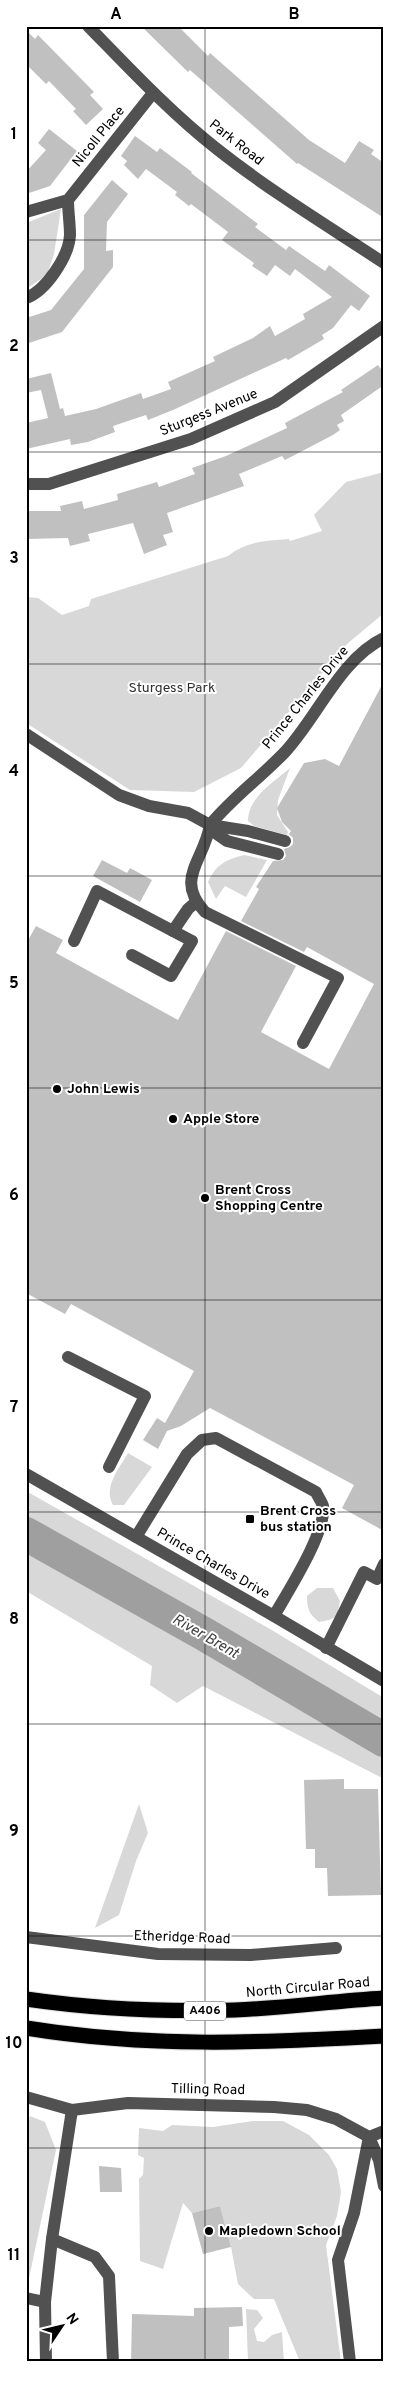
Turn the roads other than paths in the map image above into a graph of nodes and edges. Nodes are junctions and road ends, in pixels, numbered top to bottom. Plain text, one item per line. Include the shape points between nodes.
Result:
1 (88, 26) edge
2 (153, 93) junction
3 (68, 200) junction
4 (26, 212) edge
5 (384, 263) edge
6 (26, 298) edge
7 (384, 326) edge
8 (26, 484) edge
9 (384, 638) edge
10 (26, 734) edge
11 (210, 825) junction
12 (285, 841) dead end
13 (278, 854) dead end
14 (196, 902) junction
15 (174, 931) junction
16 (74, 941) dead end
17 (132, 955) dead end
18 (303, 1043) dead end
19 (68, 1357) dead end
20 (109, 1467) dead end
21 (26, 1474) edge
22 (136, 1537) junction
23 (384, 1564) edge
24 (274, 1616) junction
25 (326, 1648) junction
26 (384, 1681) edge
27 (26, 1937) edge
28 (336, 1948) dead end
29 (384, 1998) edge
30 (26, 1999) edge
31 (26, 2028) edge
32 (384, 2036) edge
33 (26, 2097) edge
34 (72, 2110) junction
35 (384, 2131) edge
36 (369, 2137) junction
37 (384, 2186) edge
38 (52, 2239) junction
39 (26, 2298) edge
40 (45, 2302) junction
41 (46, 2362) edge
42 (113, 2362) edge
43 (350, 2362) edge

1 - 2 street, Park Road
2 - 3 street, Nicoll Place
2 - 5 street, Park Road via 217,149
3 - 4 street
3 - 6 street via 70,238 59,268 34,295
7 - 8 street, Sturgess Avenue via 275,402 191,439 50,484
9 - 11 street, Prince Charles Drive via 356,657 285,752
10 - 11 street via 119,795 149,806 188,813
11 - 12 street
11 - 13 street via 227,841
11 - 14 street via 190,883
14 - 15 street
14 - 18 street via 206,912 338,978
15 - 16 street via 97,891
15 - 17 street via 192,941 171,976
19 - 20 street via 145,1396
21 - 22 street, Prince Charles Drive
22 - 24 street, Prince Charles Drive
22 - 24 street via 187,1454 202,1440 216,1438 316,1492 322,1506 322,1518 304,1565
23 - 25 street via 377,1579 364,1572
24 - 25 street, Prince Charles Drive
25 - 26 street, Prince Charles Drive
27 - 28 street, Etheridge Road via 158,1954 251,1955
29 - 30 highway, North Circular Road / A406 via 185,2011
31 - 32 highway via 186,2044
33 - 34 street, Tilling Road
34 - 36 street, Tilling Road via 128,2103 307,2110 336,2119
34 - 38 street
35 - 36 street
36 - 37 street via 379,2160
36 - 43 street via 354,2213 338,2260
38 - 40 street
38 - 42 street via 95,2257 109,2276
39 - 40 street
40 - 41 street

